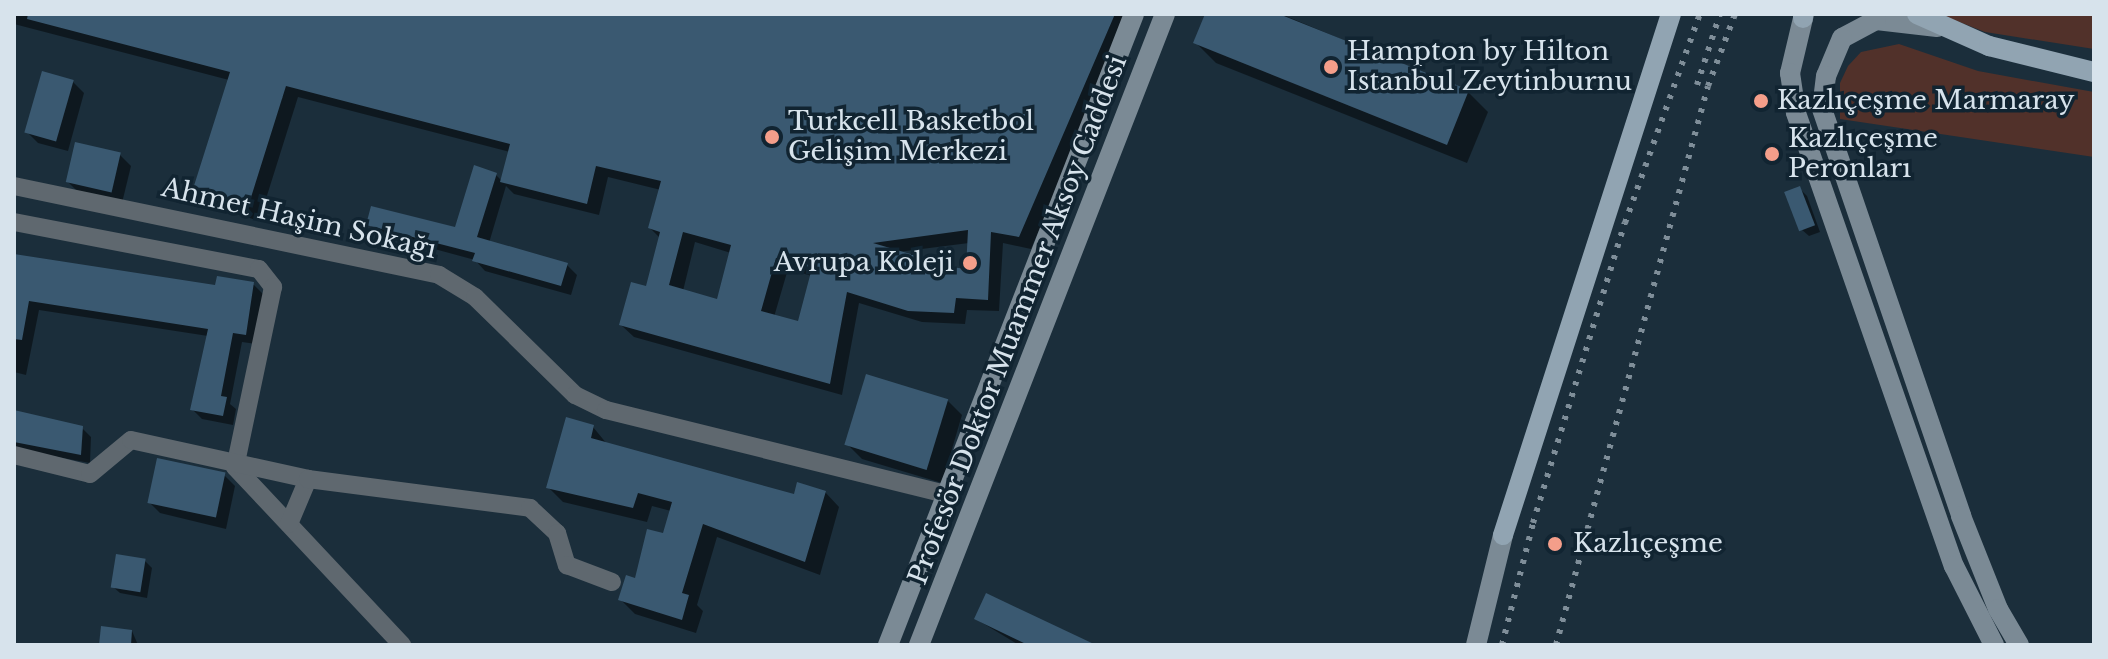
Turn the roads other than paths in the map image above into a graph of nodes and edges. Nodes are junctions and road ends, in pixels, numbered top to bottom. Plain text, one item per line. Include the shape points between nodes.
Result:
1 (1134, 14) edge
2 (1165, 14) edge
3 (1671, 14) edge
4 (1917, 14) edge
5 (1803, 15) edge
6 (1938, 27) junction
7 (2094, 72) edge
8 (14, 186) edge
9 (14, 222) edge
10 (14, 455) edge
11 (235, 467) junction
12 (308, 479) junction
13 (949, 495) junction
14 (289, 524) junction
15 (612, 582) dead end
16 (402, 645) edge
17 (888, 645) edge
18 (919, 645) edge
19 (1476, 645) edge
20 (1994, 645) edge
21 (2019, 645) edge

1 - 13 main road, Profesör Doktor Muammer Aksoy Caddesi
2 - 18 main road, Profesör Doktor Muammer Aksoy Caddesi
3 - 19 main road via 1503,535
4 - 6 main road
5 - 20 main road via 1790,73 1801,127 1954,566
6 - 7 main road via 2027,58
6 - 21 main road via 1876,20 1842,38 1826,76 1822,109 1961,516 1998,609
8 - 13 street, Ahmet Haşim Sokağı via 439,275 475,297 575,395 606,410
9 - 11 street via 259,269 273,287
10 - 11 street via 90,474 131,440
11 - 12 street
11 - 14 street
12 - 14 street
12 - 15 street via 530,508 557,533 567,565
13 - 17 main road, Profesör Doktor Muammer Aksoy Caddesi
14 - 16 street

